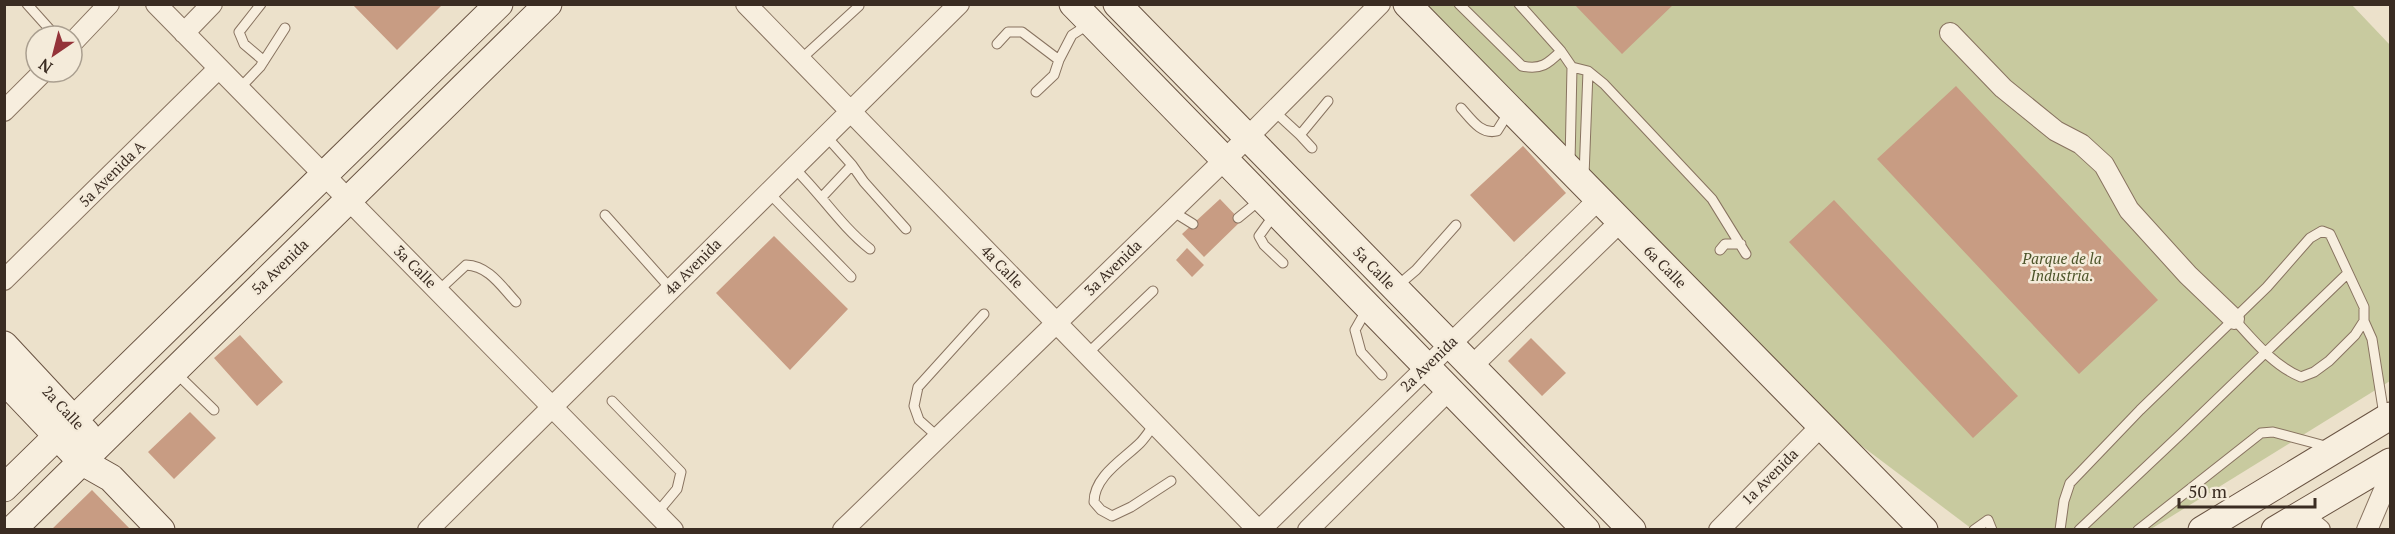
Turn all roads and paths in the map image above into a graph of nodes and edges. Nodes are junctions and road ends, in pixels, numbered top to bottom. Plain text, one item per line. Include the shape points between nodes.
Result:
1 (27, 4) edge
2 (110, 4) edge
3 (156, 4) edge
4 (212, 4) edge
5 (261, 4) edge
6 (499, 4) edge
7 (548, 4) edge
8 (746, 4) edge
9 (959, 4) edge
10 (1117, 4) edge
11 (1380, 4) edge
12 (1407, 4) edge
13 (1459, 4) edge
14 (1519, 4) edge
15 (859, 6) edge
16 (1082, 14) edge
17 (45, 24) edge
18 (285, 28) dead end
19 (84, 31) edge
20 (184, 33) junction
21 (1950, 33) dead end
22 (997, 44) dead end
23 (1561, 51) junction
24 (800, 60) junction
25 (1059, 60) junction
26 (264, 61) junction
27 (219, 68) junction
28 (1572, 68) junction
29 (1588, 71) junction
30 (31, 84) edge
31 (239, 89) junction
32 (1036, 92) dead end
33 (1328, 101) dead end
34 (1461, 108) dead end
35 (1510, 110) junction
36 (4, 111) edge
37 (1274, 111) junction
38 (850, 112) junction
39 (1300, 135) junction
40 (826, 136) junction
41 (1247, 138) junction
42 (1312, 148) dead end
43 (1225, 160) junction
44 (852, 165) junction
45 (794, 168) junction
46 (324, 175) junction
47 (1584, 184) junction
48 (769, 193) junction
49 (822, 197) junction
50 (348, 200) junction
51 (1269, 206) junction
52 (1172, 211) junction
53 (605, 215) dead end
54 (1238, 218) dead end
55 (1621, 221) junction
56 (1193, 224) dead end
57 (1456, 225) dead end
58 (906, 229) dead end
59 (1741, 244) junction
60 (251, 247) junction
61 (870, 249) dead end
62 (1720, 250) dead end
63 (1746, 254) dead end
64 (1283, 263) dead end
65 (275, 272) junction
66 (2348, 273) junction
67 (851, 277) dead end
68 (4, 280) edge
69 (1394, 288) junction
70 (671, 289) junction
71 (438, 291) junction
72 (1153, 291) dead end
73 (516, 302) dead end
74 (1368, 306) junction
75 (984, 314) dead end
76 (2234, 320) junction
77 (2364, 321) junction
78 (1056, 323) junction
79 (4, 345) edge
80 (1449, 345) junction
81 (2266, 353) junction
82 (1087, 354) junction
83 (1427, 367) junction
84 (1471, 367) junction
85 (173, 370) junction
86 (1382, 375) dead end
87 (4, 380) edge
88 (1449, 390) junction
89 (612, 401) dead end
90 (552, 406) junction
91 (214, 410) dead end
92 (2387, 417) edge
93 (1155, 423) junction
94 (1822, 425) junction
95 (65, 428) junction
96 (938, 437) junction
97 (2334, 449) junction
98 (89, 453) junction
99 (2391, 462) edge
100 (2391, 476) edge
101 (2283, 479) junction
102 (1171, 481) dead end
103 (4, 488) edge
104 (657, 513) junction
105 (2310, 522) edge
106 (430, 529) edge
107 (12, 530) edge
108 (161, 530) edge
109 (673, 530) edge
110 (843, 530) edge
111 (1259, 530) edge
112 (1308, 530) edge
113 (1586, 530) edge
114 (1632, 530) edge
115 (1719, 530) edge
116 (1924, 530) edge
117 (1974, 530) edge
118 (1992, 530) edge
119 (2060, 530) edge
120 (2079, 530) edge
121 (2138, 530) edge
122 (2202, 530) edge
123 (2275, 530) edge
124 (2367, 530) edge

1 - 17 lane
2 - 19 street
3 - 20 street, 3a Calle
4 - 20 street
5 - 26 lane via 239,32 244,44
6 - 46 main road
7 - 50 main road, 5a Avenida
8 - 24 street, 4a Calle
9 - 38 street, 4a Avenida
10 - 41 main road, 5a Calle
11 - 37 street, 3a Avenida
12 - 35 main road, 6a Calle
13 - 23 lane via 1522,66 1545,66
14 - 23 lane
15 - 24 lane
16 - 25 lane
16 - 43 main road, 5a Calle
18 - 26 lane
20 - 27 street, 3a Calle
21 - 76 street via 2003,88 2104,165 2129,210
22 - 25 lane via 1008,32 1022,32
23 - 28 lane
24 - 38 street, 4a Calle
25 - 32 lane via 1054,75
26 - 31 lane
27 - 31 street, 3a Calle
27 - 68 street, 5a Avenida A
28 - 29 lane
28 - 47 lane
29 - 47 lane
29 - 59 lane via 1712,199
30 - 36 street
31 - 46 street, 3a Calle
33 - 39 lane
34 - 35 lane via 1480,128 1490,132 1497,130
35 - 47 main road, 6a Calle
37 - 39 lane
37 - 41 street, 3a Avenida
38 - 40 street, 4a Avenida
38 - 78 street, 4a Calle
39 - 42 lane
40 - 44 lane
40 - 45 street, 4a Avenida
41 - 43 street, 3a Avenida
41 - 69 main road, 5a Calle
43 - 51 main road, 5a Calle
43 - 52 street, 3a Avenida
44 - 49 lane
44 - 58 lane
45 - 48 street, 4a Avenida
45 - 49 lane
46 - 50 street, 3a Calle
46 - 60 main road
47 - 55 main road, 6a Calle
47 - 80 street, 2a Avenida
48 - 67 lane
48 - 70 street, 4a Avenida
49 - 61 lane via 840,222
50 - 65 main road, 5a Avenida
50 - 71 street, 3a Calle
51 - 54 lane
51 - 64 lane via 1259,236
51 - 74 main road, 5a Calle
52 - 56 lane
52 - 78 street, 3a Avenida
53 - 70 lane
55 - 84 street
55 - 94 main road, 6a Calle
57 - 69 lane via 1416,270
59 - 62 lane via 1725,244
59 - 63 lane
60 - 65 main road
60 - 95 main road
65 - 85 main road, 5a Avenida
66 - 76 lane via 2331,234 2322,231 2310,238
66 - 77 lane via 2364,307
66 - 81 lane
69 - 80 main road, 5a Calle
70 - 90 street, 4a Avenida
71 - 73 lane via 466,265 477,265 488,271
71 - 90 street, 3a Calle
72 - 82 lane
74 - 83 main road, 5a Calle
74 - 86 lane via 1355,330 1361,352
75 - 96 lane via 918,387 914,406 919,420
76 - 81 lane
76 - 119 lane via 2070,483
77 - 81 lane via 2329,361 2301,377 2288,372
77 - 92 lane via 2372,339
78 - 82 street, 4a Calle
78 - 96 street, 3a Avenida
79 - 95 main road, 2a Calle
80 - 83 street, 2a Avenida
80 - 84 main road, 5a Calle
81 - 120 lane
82 - 93 street, 4a Calle
83 - 88 main road, 5a Calle
83 - 111 street, 2a Avenida
84 - 114 main road, 5a Calle
85 - 91 lane
85 - 98 main road, 5a Avenida
87 - 95 main road, 2a Calle
88 - 112 street
88 - 113 main road, 5a Calle
89 - 104 lane via 681,472 677,489
90 - 104 street, 3a Calle
90 - 106 street, 4a Avenida
92 - 97 main road
93 - 102 lane via 1101,481 1094,501 1112,516
93 - 111 street, 4a Calle
94 - 115 street, 1a Avenida
94 - 116 main road, 6a Calle
95 - 98 main road, 2a Calle
95 - 103 main road
96 - 110 street, 3a Avenida
97 - 101 main road
97 - 121 lane via 2273,432 2261,433
98 - 107 main road, 5a Avenida
98 - 108 main road, 2a Calle
99 - 105 main road
100 - 124 street
101 - 105 main road via 2279,500 2283,507
101 - 122 main road
104 - 109 street, 3a Calle
105 - 123 main road
117 - 118 lane via 1988,515

